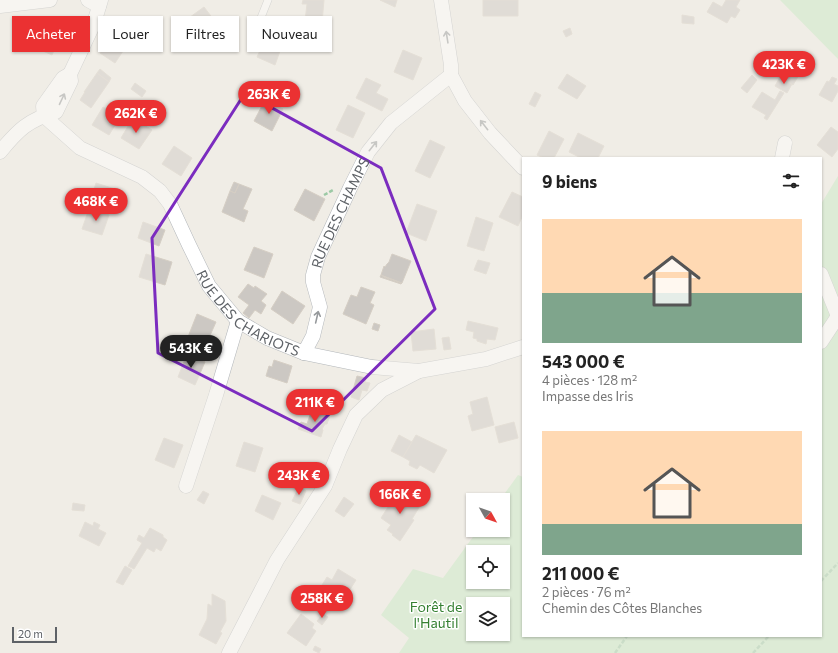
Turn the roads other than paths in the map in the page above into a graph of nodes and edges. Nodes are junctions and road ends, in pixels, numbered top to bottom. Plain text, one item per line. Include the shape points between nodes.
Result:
1 (50, 0) edge
2 (268, 0) edge
3 (441, 0) edge
4 (96, 2) edge
5 (0, 6) edge
6 (262, 16) edge
7 (451, 74) junction
8 (44, 116) junction
9 (785, 143) dead end
10 (0, 152) edge
11 (782, 157) edge
12 (522, 167) edge
13 (822, 276) edge
14 (838, 316) edge
15 (238, 320) junction
16 (822, 321) edge
17 (822, 340) edge
18 (522, 347) edge
19 (304, 353) junction
20 (419, 371) junction
21 (186, 486) dead end
22 (228, 653) edge

1 - 5 street
2 - 6 lane
7 -> 3 street
4 - 8 street via 94,23 70,74 70,81 56,112
12 -> 7 street via 465,101
19 -> 7 street, RUE DES CHAMPS via 313,336 320,307 313,282 314,269 359,169 368,152 391,123
8 - 10 street via 20,130
8 - 15 street, RUE DES CHARIOTS via 80,148 142,177 160,191 170,204 209,286
9 - 11 street
13 - 14 street
14 - 16 street
14 - 17 street
15 - 19 street, RUE DES CHARIOTS via 267,338
15 - 21 street
18 - 20 street, RUE DES CHARIOTS via 486,359
19 - 20 street, RUE DES CHARIOTS via 372,367
20 - 22 street via 382,390 356,415 325,486 277,560

